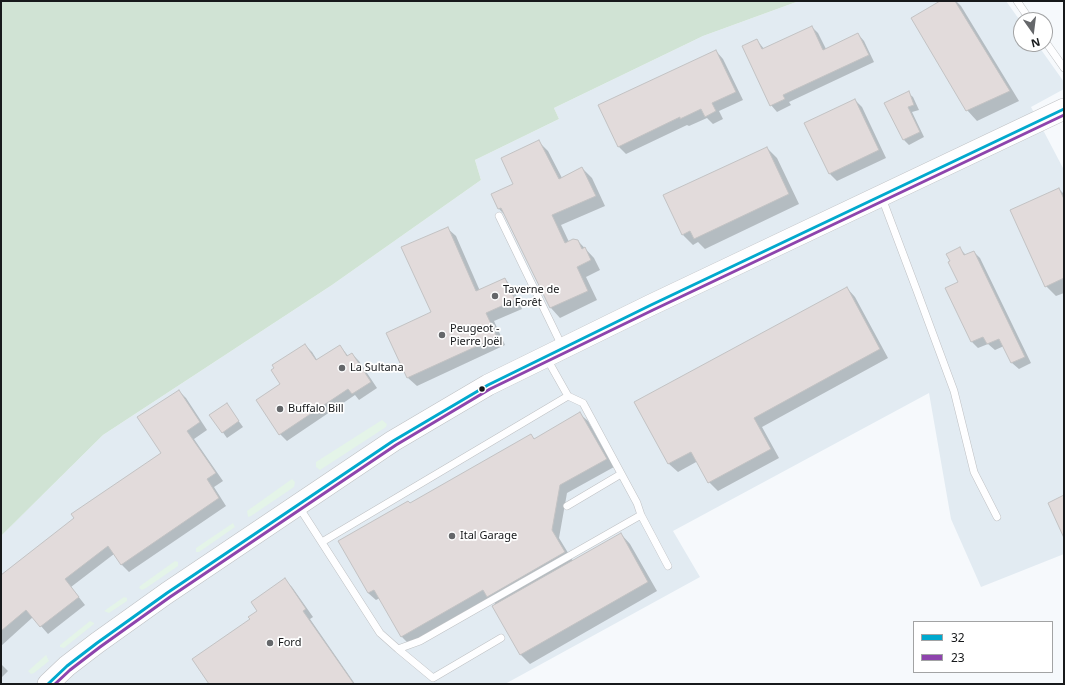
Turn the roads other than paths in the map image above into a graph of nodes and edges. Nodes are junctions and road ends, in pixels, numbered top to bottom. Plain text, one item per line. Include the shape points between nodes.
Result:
1 (1017, 1) edge
2 (1025, 12) edge
3 (1053, 52) edge
4 (1064, 68) edge
5 (1064, 110) edge
6 (881, 196) junction
7 (499, 216) dead end
8 (554, 352) junction
9 (568, 396) junction
10 (621, 474) junction
11 (298, 505) junction
12 (567, 506) dead end
13 (641, 515) junction
14 (997, 517) dead end
15 (322, 542) junction
16 (668, 566) dead end
17 (501, 638) dead end
18 (398, 649) junction
19 (48, 684) edge

1 - 2 lane
3 - 4 lane
5 - 6 main road
6 - 8 main road
6 - 14 lane via 954,391 974,472
7 - 8 lane
8 - 9 lane
8 - 11 main road via 488,385 393,441
9 - 10 lane via 583,403
9 - 15 lane
10 - 12 lane
10 - 13 lane
11 - 15 lane
11 - 19 main road via 96,643
13 - 16 lane
13 - 18 lane via 420,641
15 - 18 lane via 380,634
17 - 18 lane via 433,678

